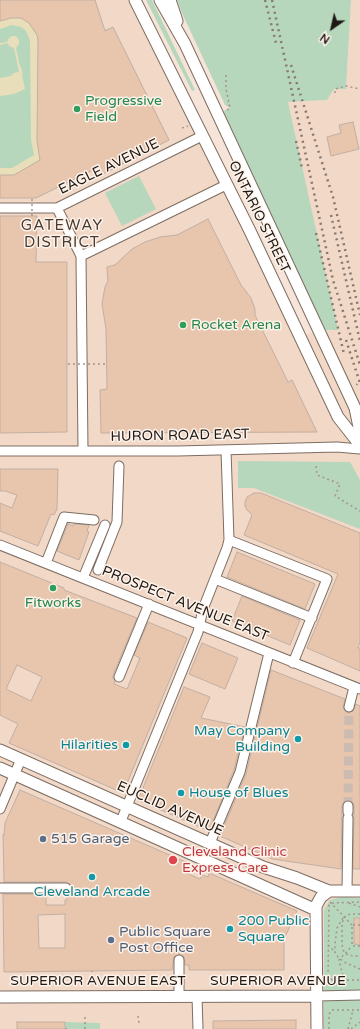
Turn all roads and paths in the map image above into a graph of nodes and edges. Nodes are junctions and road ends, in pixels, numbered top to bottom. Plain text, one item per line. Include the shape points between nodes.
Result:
1 (135, 0) edge
2 (160, 0) edge
3 (170, 0) edge
4 (185, 44) junction
5 (226, 75) dead end
6 (360, 89) edge
7 (335, 93) dead end
8 (230, 108) dead end
9 (202, 136) junction
10 (226, 185) junction
11 (32, 198) dead end
12 (0, 208) edge
13 (57, 208) junction
14 (32, 216) dead end
15 (81, 256) junction
16 (68, 364) dead end
17 (106, 364) dead end
18 (356, 384) dead end
19 (360, 386) edge
20 (360, 432) edge
21 (360, 445) edge
22 (360, 449) edge
23 (226, 450) junction
24 (0, 451) edge
25 (83, 451) junction
26 (119, 466) dead end
27 (316, 466) dead end
28 (360, 511) edge
29 (94, 520) dead end
30 (105, 525) dead end
31 (229, 540) junction
32 (0, 545) edge
33 (46, 563) junction
34 (98, 570) dead end
35 (83, 578) junction
36 (215, 579) junction
37 (149, 604) junction
38 (312, 618) junction
39 (200, 625) junction
40 (269, 653) junction
41 (293, 663) junction
42 (119, 677) dead end
43 (357, 688) edge
44 (349, 707) tunnel mouth
45 (0, 750) edge
46 (21, 759) junction
47 (0, 768) edge
48 (15, 775) junction
49 (127, 806) junction
50 (0, 809) edge
51 (348, 812) tunnel mouth
52 (121, 821) junction
53 (210, 843) junction
54 (0, 888) edge
55 (66, 888) dead end
56 (329, 891) junction
57 (360, 891) edge
58 (347, 897) junction
59 (360, 902) edge
60 (330, 903) junction
61 (360, 907) edge
62 (316, 910) junction
63 (360, 914) edge
64 (344, 917) junction
65 (352, 925) junction
66 (360, 925) edge
67 (328, 945) junction
68 (352, 946) junction
69 (360, 946) edge
70 (335, 952) junction
71 (345, 953) junction
72 (360, 956) edge
73 (340, 959) junction
74 (179, 960) dead end
75 (360, 969) edge
76 (92, 971) dead end
77 (91, 977) dead end
78 (332, 980) junction
79 (344, 980) junction
80 (360, 980) edge
81 (332, 985) dead end
82 (360, 995) edge
83 (0, 996) edge
84 (179, 996) junction
85 (197, 996) junction
86 (317, 996) junction
87 (333, 1004) dead end
88 (333, 1010) junction
89 (353, 1010) junction
90 (360, 1010) edge
91 (85, 1016) dead end
92 (138, 1016) dead end
93 (360, 1022) edge
94 (139, 1023) dead end
95 (85, 1029) edge
96 (198, 1029) edge
97 (317, 1029) edge
98 (329, 1029) edge
99 (350, 1029) edge

1 - 9 main road, ONTARIO STREET
2 - 4 main road, ONTARIO STREET
3 - 4 main road
4 - 20 main road, ONTARIO STREET via 355,408
5 - 8 path
6 - 7 path via 346,86 334,89
9 - 10 main road, ONTARIO STREET
9 - 13 street, EAGLE AVENUE
10 - 15 street
10 - 21 main road, ONTARIO STREET via 338,417
11 - 14 path, bridge
12 - 13 street, EAGLE AVENUE
13 - 15 street
15 - 25 street
16 - 17 path, bridge
18 - 19 path
22 - 23 street, HURON ROAD EAST via 337,447
23 - 25 street, HURON ROAD EAST
23 - 31 street
24 - 25 street, HURON ROAD EAST
26 - 34 street via 117,522
27 - 28 path via 317,475 340,484 335,496
29 - 33 street via 64,517
30 - 35 street
31 - 36 street
31 - 38 street via 327,579
32 - 33 street, PROSPECT AVENUE EAST
33 - 35 street, PROSPECT AVENUE EAST
35 - 37 street, PROSPECT AVENUE EAST
36 - 38 street
36 - 39 street via 203,609
37 - 39 street, PROSPECT AVENUE EAST
37 - 42 street
38 - 41 street
39 - 40 street, PROSPECT AVENUE EAST
39 - 49 street
40 - 41 street, PROSPECT AVENUE EAST
40 - 53 street via 240,772
41 - 43 street, PROSPECT AVENUE EAST
43 - 44 street
45 - 46 main road, EUCLID AVENUE
46 - 48 street
46 - 49 main road, EUCLID AVENUE
47 - 48 main road
48 - 50 street
48 - 52 main road
49 - 52 street
49 - 53 main road, EUCLID AVENUE
51 - 58 street
52 - 62 main road
53 - 56 main road, EUCLID AVENUE via 263,867
54 - 55 street
56 - 58 main road
56 - 62 main road via 319,899
57 - 58 main road
58 - 59 path
58 - 60 path
58 - 61 path
60 - 64 path
60 - 67 path
62 - 86 main road
63 - 64 path
64 - 65 path
64 - 70 path via 337,928
64 - 71 path via 342,946
65 - 66 path
65 - 68 path
67 - 70 path
67 - 78 path via 328,976
68 - 69 path
68 - 71 path
70 - 73 path
71 - 72 path
71 - 73 path
73 - 75 path
73 - 79 path
74 - 84 street
76 - 77 path
78 - 79 path
78 - 81 path
79 - 80 path
82 - 86 street, SUPERIOR AVENUE
83 - 84 main road, SUPERIOR AVENUE EAST
84 - 85 main road, SUPERIOR AVENUE EAST
85 - 86 main road, SUPERIOR AVENUE
85 - 96 street
86 - 97 main road
87 - 88 path
88 - 89 path
88 - 98 path via 329,1014
89 - 90 path
89 - 99 path
91 - 95 path
92 - 94 path
93 - 99 path

